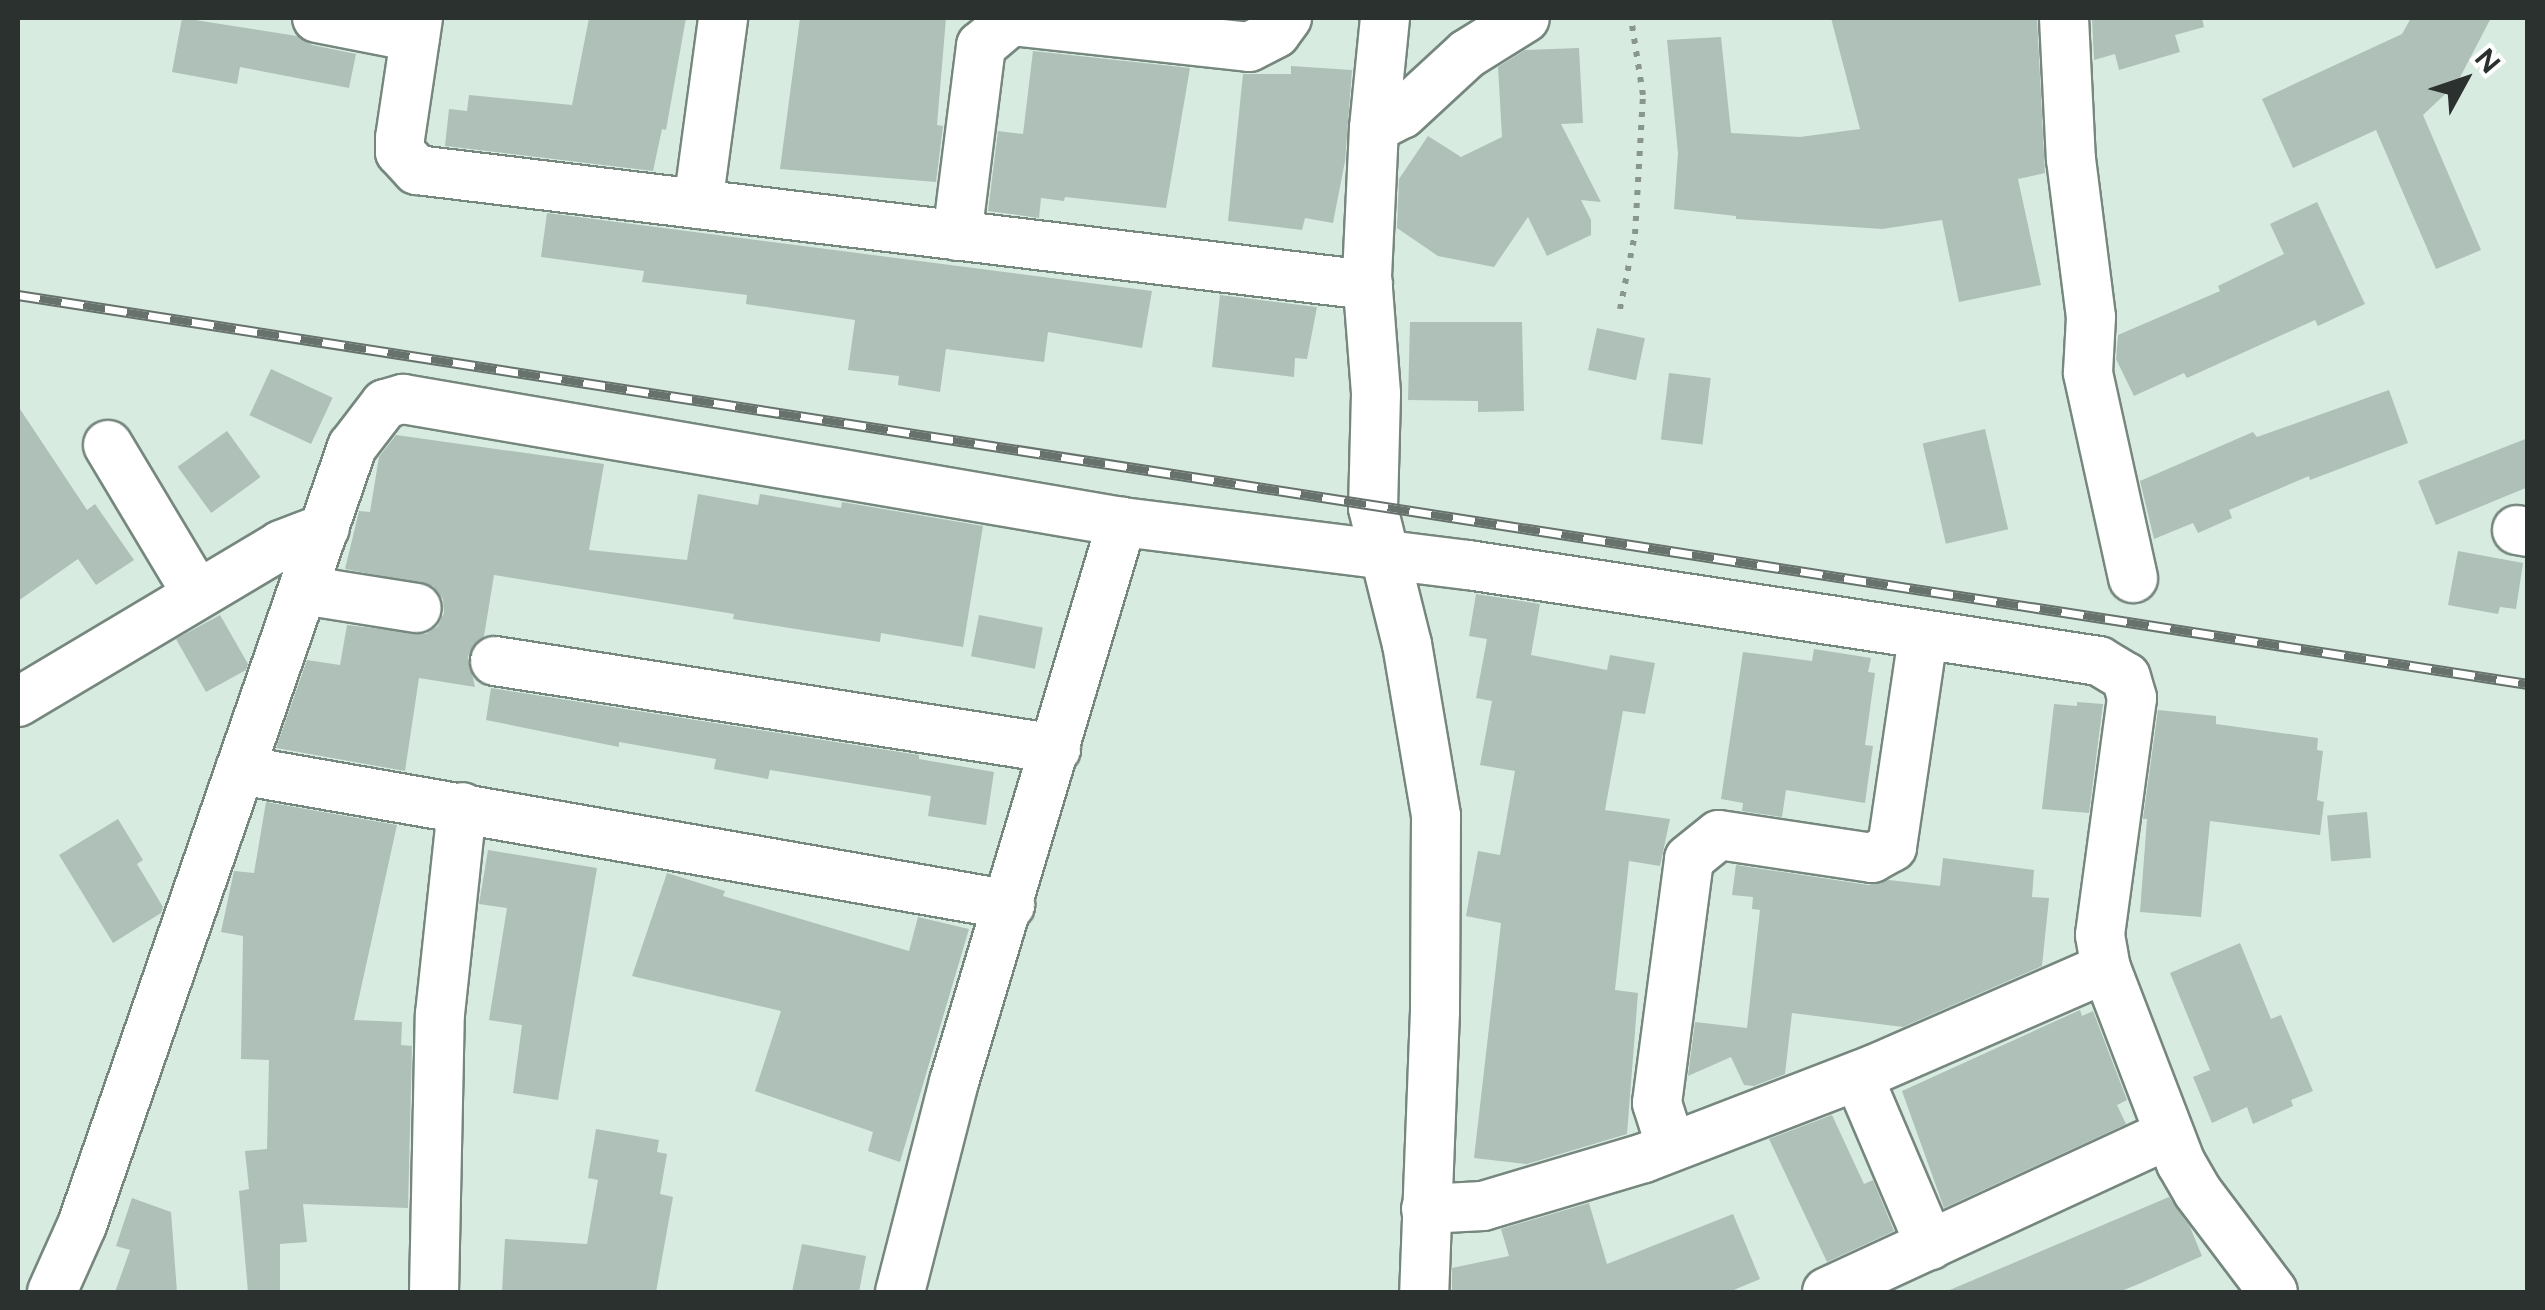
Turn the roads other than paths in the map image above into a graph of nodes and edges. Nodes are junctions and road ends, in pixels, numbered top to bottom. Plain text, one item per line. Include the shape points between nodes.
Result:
1 (317, 18) edge
2 (723, 18) edge
3 (1287, 18) edge
4 (1385, 18) edge
5 (1525, 18) edge
6 (2064, 18) edge
7 (416, 27) edge
8 (1374, 128) junction
9 (698, 204) junction
10 (958, 236) junction
11 (1368, 285) junction
12 (108, 445) dead end
13 (1122, 522) junction
14 (325, 528) junction
15 (1383, 557) junction
16 (2133, 578) dead end
17 (303, 590) junction
18 (197, 594) junction
19 (417, 608) dead end
20 (1923, 638) junction
21 (496, 660) dead end
22 (18, 702) edge
23 (1056, 749) junction
24 (240, 770) junction
25 (462, 807) junction
26 (1010, 905) junction
27 (2106, 968) junction
28 (1858, 1076) junction
29 (2168, 1134) junction
30 (1671, 1148) junction
31 (1426, 1209) junction
32 (1930, 1245) junction
33 (52, 1292) edge
34 (434, 1292) edge
35 (900, 1292) edge
36 (1424, 1292) edge
37 (1827, 1292) edge
38 (2274, 1292) edge

1 - 7 street
2 - 9 street
3 - 10 street via 1276,33 1249,47 1012,22 981,46
4 - 8 street
5 - 8 street via 1468,54 1402,114
6 - 16 street via 2071,159 2091,317 2088,373
7 - 9 street via 400,152 417,170
8 - 11 street
9 - 10 street
10 - 11 street
11 - 15 street via 1376,394 1373,508
12 - 18 street
13 - 14 street via 403,399 385,404 358,437
13 - 15 street
13 - 23 street
14 - 17 street
14 - 18 street via 281,545
15 - 20 street
15 - 31 street via 1407,644 1436,816
17 - 19 street
17 - 24 street
18 - 22 street
20 - 27 street via 2100,662 2129,681 2100,934
20 - 30 street via 1892,848 1872,858 1719,835 1689,859 1657,1103
21 - 23 street
23 - 26 street
24 - 25 street
24 - 33 street via 82,1225
25 - 26 street
25 - 34 street via 440,1014
26 - 35 street via 954,1082
27 - 28 street
27 - 29 street
28 - 30 street
28 - 32 street
29 - 32 street
29 - 38 street via 2197,1191
30 - 31 street via 1483,1206
31 - 36 street
32 - 37 street

